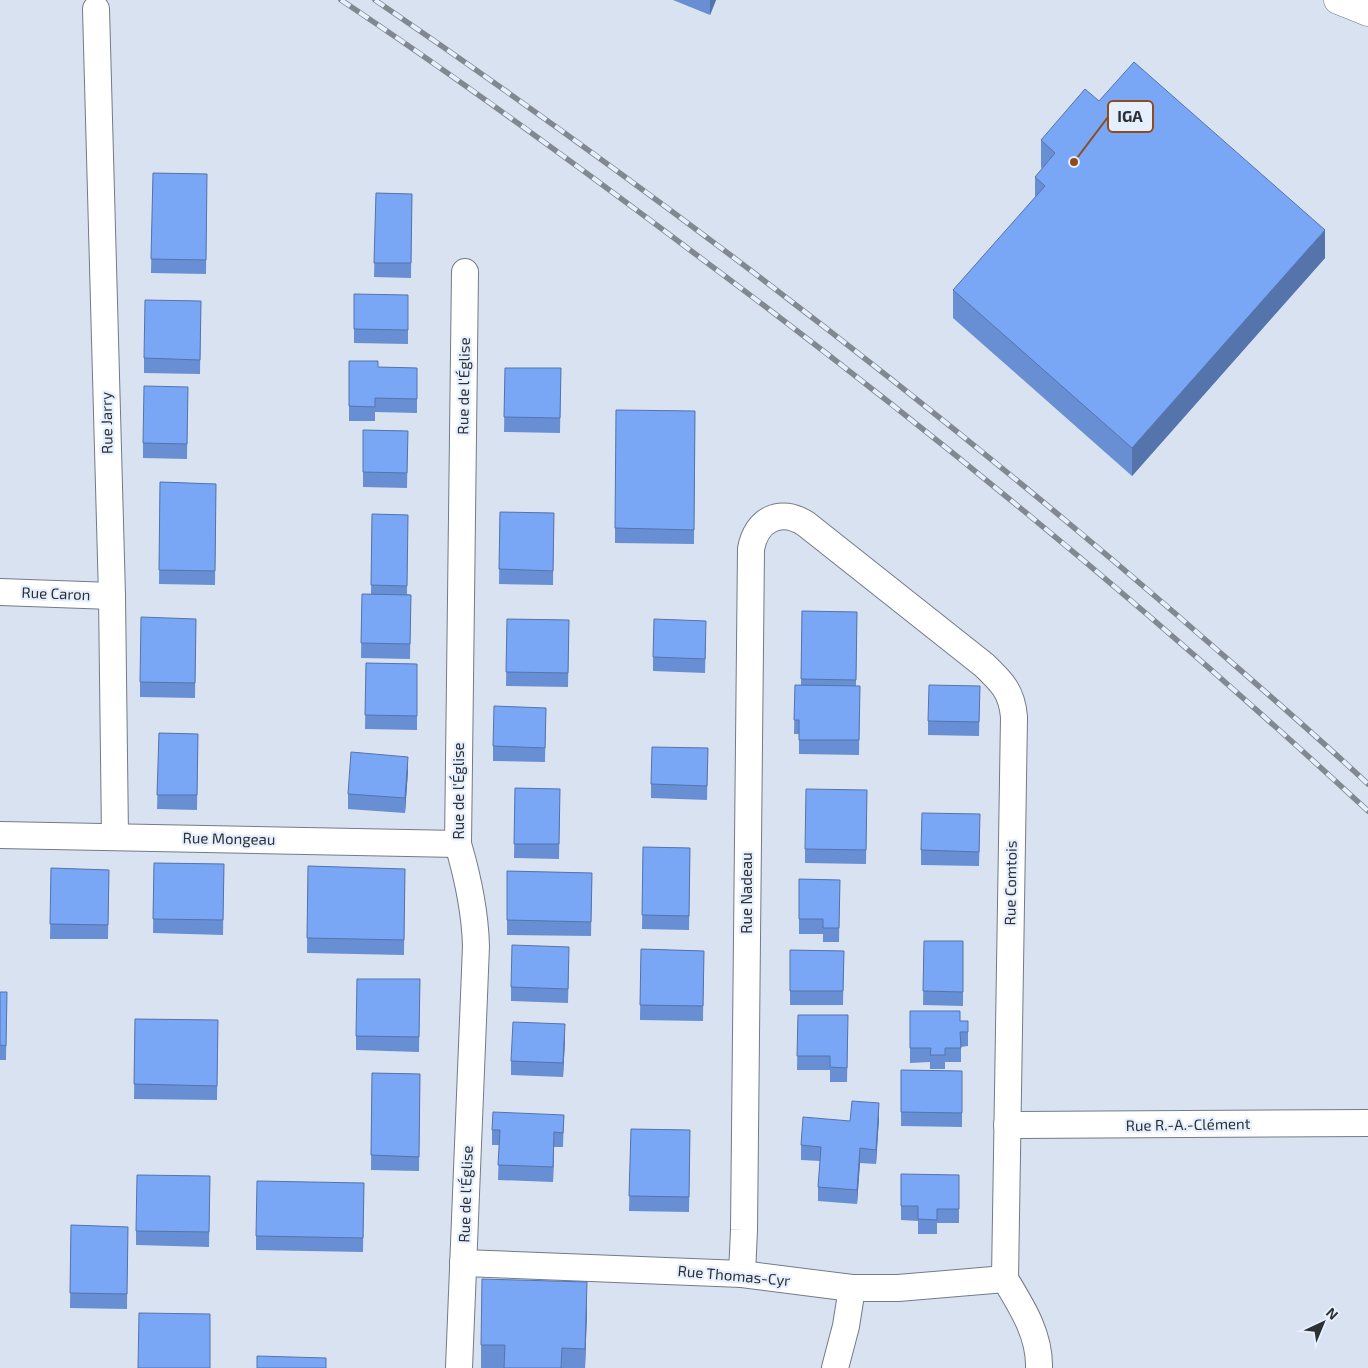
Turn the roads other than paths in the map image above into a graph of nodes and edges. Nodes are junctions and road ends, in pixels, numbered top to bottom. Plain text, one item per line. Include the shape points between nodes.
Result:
1 (1338, 0) edge
2 (96, 9) dead end
3 (1368, 12) edge
4 (465, 272) dead end
5 (770, 519) joint
6 (0, 592) edge
7 (112, 596) junction
8 (0, 835) edge
9 (115, 837) junction
10 (458, 844) junction
11 (1368, 1123) edge
12 (1007, 1125) junction
13 (463, 1263) junction
14 (742, 1274) junction
15 (1005, 1279) junction
16 (852, 1288) junction
17 (459, 1368) edge
18 (835, 1368) edge
19 (1039, 1368) edge

1 - 3 main road
2 - 7 street, Rue Jarry
4 - 10 street, Rue de l'Église
5 - 12 street, Rue Comtois via 785,516 806,524 984,665 1010,696 1014,717
5 - 14 street, Rue Nadeau via 755,534 750,570
6 - 7 street, Rue Caron
7 - 9 street, Rue Jarry
8 - 9 street, Rue Mongeau
9 - 10 street, Rue Mongeau
10 - 13 street, Rue de l'Église via 473,904 476,946
11 - 12 street, Rue R.-A.-Clément
12 - 15 street, Rue Comtois
13 - 14 street, Rue Thomas-Cyr
13 - 17 street, Rue de l'Église
14 - 16 street, Rue Thomas-Cyr
15 - 16 street, Rue Thomas-Cyr via 898,1288
15 - 19 street via 1032,1331
16 - 18 street

